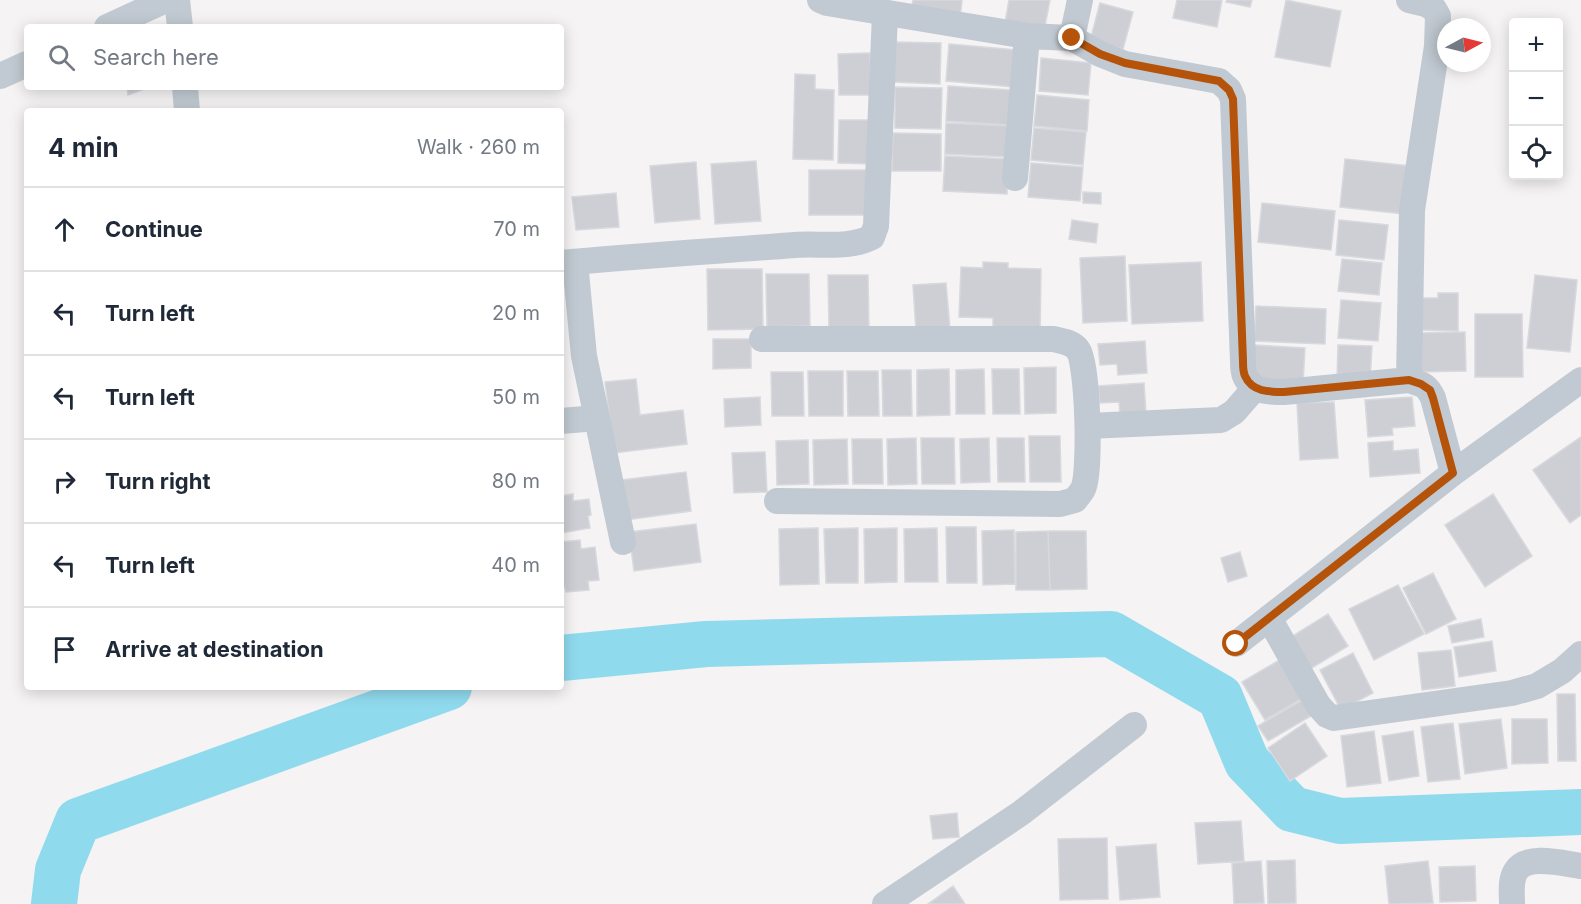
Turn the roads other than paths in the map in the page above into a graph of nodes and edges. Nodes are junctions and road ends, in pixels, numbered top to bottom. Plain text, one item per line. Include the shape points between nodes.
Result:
1 (166, 0) edge
2 (177, 0) edge
3 (820, 0) edge
4 (1080, 0) edge
5 (1409, 0) edge
6 (885, 14) junction
7 (114, 24) edge
8 (180, 24) edge
9 (1027, 36) junction
10 (1072, 38) junction
11 (24, 65) edge
12 (0, 76) edge
13 (185, 90) edge
14 (187, 108) edge
15 (1015, 178) dead end
16 (568, 262) edge
17 (762, 339) dead end
18 (1409, 380) junction
19 (1581, 380) edge
20 (1255, 388) junction
21 (597, 418) junction
22 (564, 422) edge
23 (1088, 426) junction
24 (1453, 473) junction
25 (777, 501) dead end
26 (623, 542) dead end
27 (1269, 618) junction
28 (1236, 644) dead end
29 (1581, 654) edge
30 (1134, 726) dead end
31 (1581, 866) edge
32 (885, 904) edge
33 (1512, 904) edge

1 - 7 street
2 - 8 street
3 - 6 street
4 - 10 street
5 - 18 street via 1426,4 1438,16 1412,210
6 - 9 street
6 - 16 street via 876,226 872,237 848,244
9 - 10 street
9 - 15 street
10 - 20 street via 1125,63 1219,81 1229,90 1233,99 1243,361 1245,376
11 - 12 street
13 - 14 street
16 - 21 street
17 - 23 street via 1067,342 1078,350 1083,363
18 - 20 street via 1284,392
18 - 24 street via 1430,390
19 - 24 street
20 - 23 street via 1234,412 1221,420
21 - 22 street
21 - 26 street
23 - 25 street via 1084,488 1075,500 1060,504
24 - 27 street
27 - 28 street
27 - 29 street via 1318,705 1334,718 1520,691 1562,671
30 - 32 street via 1021,813
31 - 33 street via 1544,860 1527,862 1516,869 1511,884

